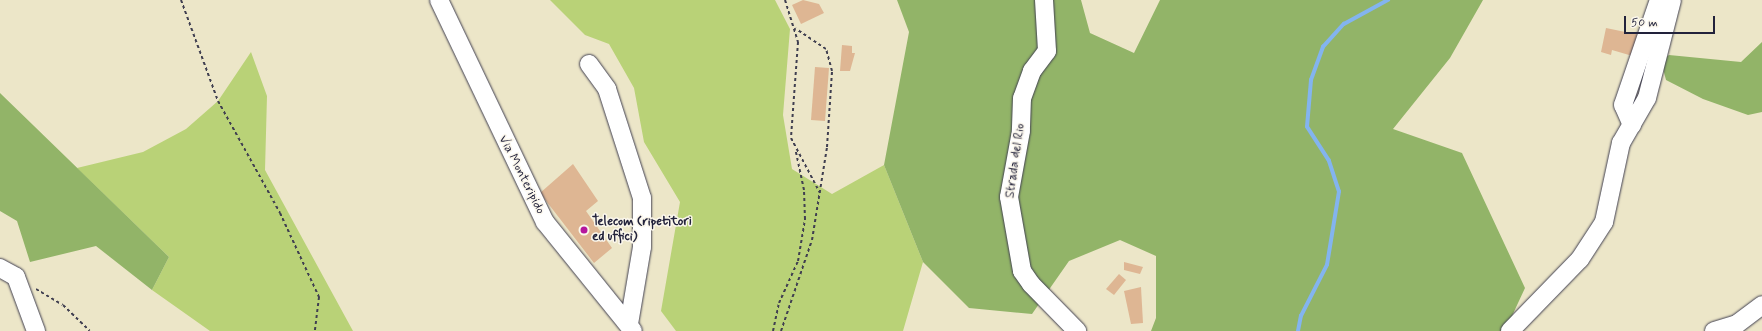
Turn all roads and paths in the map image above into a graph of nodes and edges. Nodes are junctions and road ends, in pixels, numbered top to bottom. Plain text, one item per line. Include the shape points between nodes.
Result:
1 (181, 0) edge
2 (439, 0) edge
3 (784, 0) edge
4 (1044, 0) edge
5 (1659, 0) edge
6 (1672, 0) edge
7 (795, 28) junction
8 (589, 64) dead end
9 (1632, 124) junction
10 (795, 149) junction
11 (820, 193) junction
12 (0, 268) edge
13 (16, 277) junction
14 (1762, 305) edge
15 (631, 328) edge
16 (36, 331) edge
17 (90, 331) edge
18 (315, 331) edge
19 (773, 331) edge
20 (781, 331) edge
21 (1078, 331) edge
22 (1510, 331) edge
23 (1714, 331) edge

1 - 18 path via 218,101 280,213 319,297
2 - 15 street, Via Monteripido via 545,222
3 - 7 path
4 - 21 street, Strada del Rio via 1047,51 1032,71 1022,98 1021,131 1009,197 1022,270 1030,284
5 - 9 street via 1623,105
6 - 9 street via 1647,98
7 - 10 path via 798,42 790,119
7 - 11 path via 826,49 832,71
8 - 15 street via 607,89 642,198 642,247
9 - 22 street via 1621,143 1604,222 1580,259
10 - 11 path
10 - 19 path via 804,190 805,219 798,261 779,303
11 - 20 path via 808,256
12 - 13 street
13 - 16 street
13 - 17 path via 63,305
14 - 23 street via 1737,324

